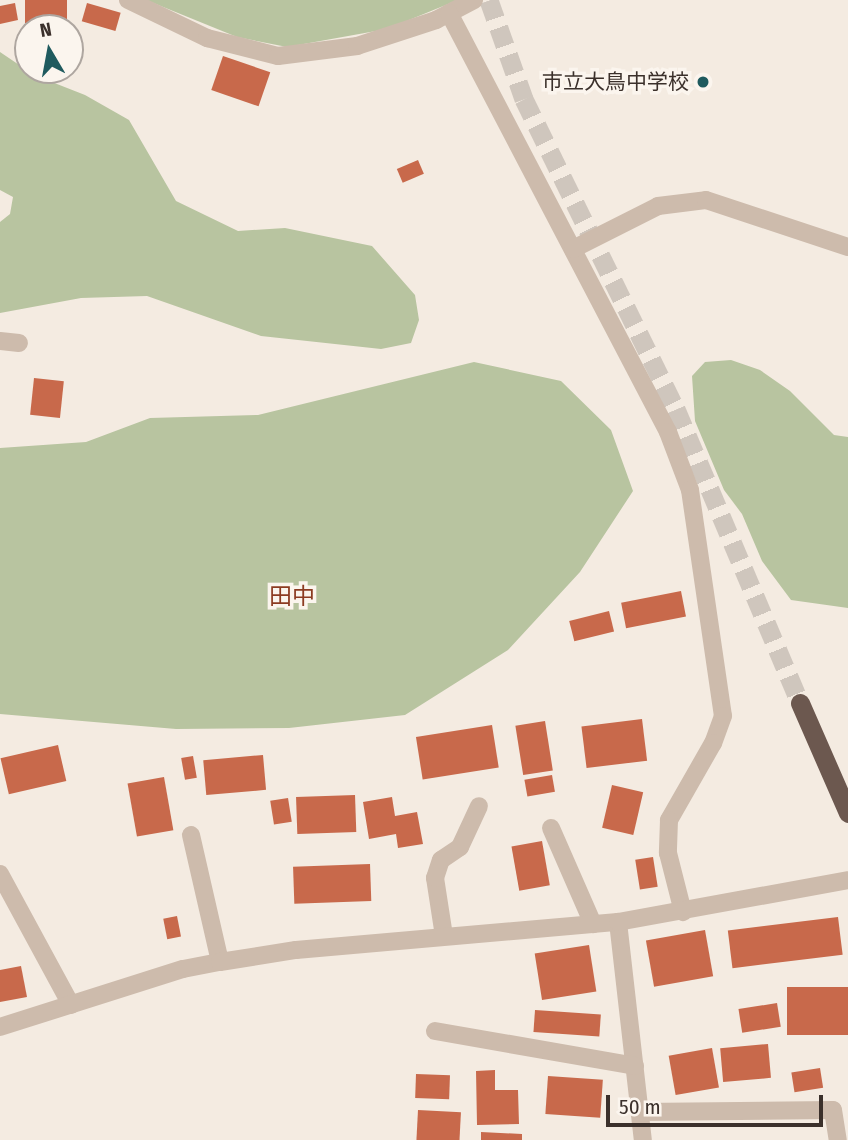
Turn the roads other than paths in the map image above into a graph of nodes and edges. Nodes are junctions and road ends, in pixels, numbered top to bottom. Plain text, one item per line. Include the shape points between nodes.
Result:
1 (128, 0) edge
2 (474, 0) edge
3 (449, 13) junction
4 (848, 247) edge
5 (573, 249) junction
6 (0, 341) edge
7 (19, 343) dead end
8 (800, 703) tunnel mouth
9 (479, 806) dead end
10 (848, 813) edge
11 (551, 828) dead end
12 (191, 835) dead end
13 (0, 874) edge
14 (848, 880) edge
15 (683, 912) junction
16 (618, 922) junction
17 (593, 924) junction
18 (444, 936) junction
19 (220, 962) junction
20 (71, 1004) junction
21 (0, 1027) edge
22 (435, 1031) dead end
23 (635, 1066) junction
24 (640, 1112) junction
25 (643, 1140) edge
26 (838, 1140) edge

1 - 3 street via 207,38 278,56 356,46
2 - 3 street
3 - 5 street
4 - 5 street via 706,200 658,206
5 - 15 street via 668,432 690,490 723,716 713,743 669,820 668,853
6 - 7 street
8 - 10 highway
9 - 18 street via 460,847 441,860 435,878
11 - 17 street
12 - 19 street
13 - 20 street
14 - 15 street
15 - 16 street
16 - 17 street
16 - 23 street
17 - 18 street
18 - 19 street
19 - 20 street
20 - 21 street
22 - 23 street
23 - 24 street
24 - 25 street
24 - 26 street via 833,1110

